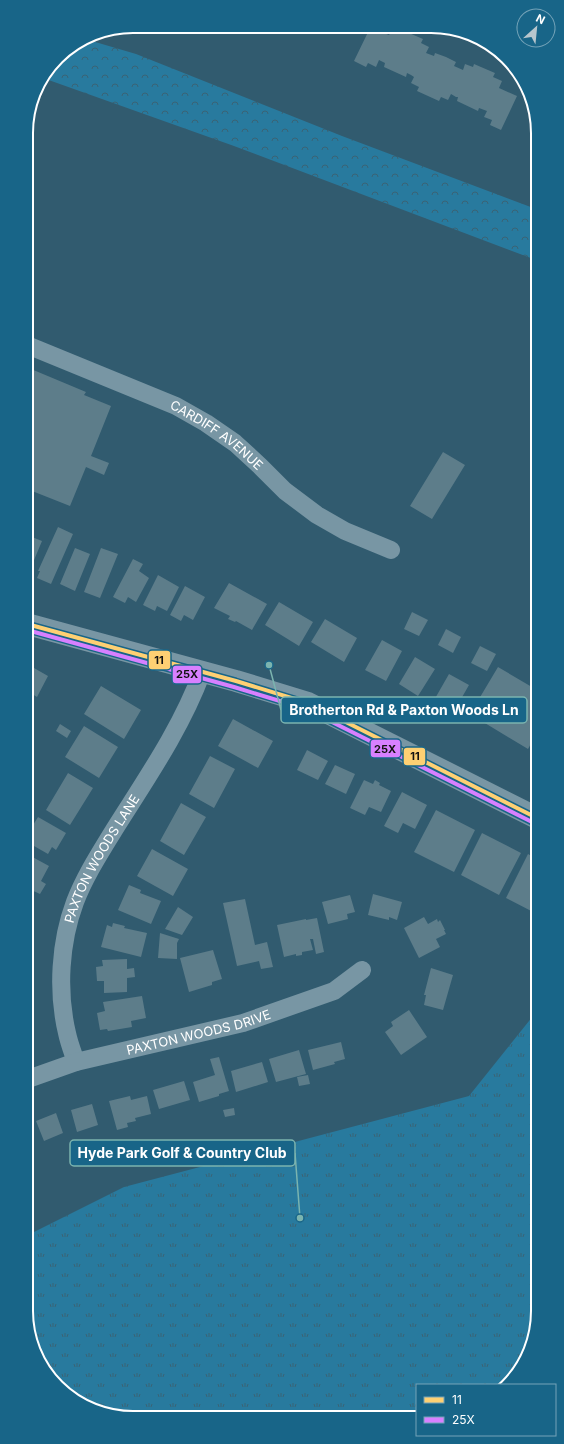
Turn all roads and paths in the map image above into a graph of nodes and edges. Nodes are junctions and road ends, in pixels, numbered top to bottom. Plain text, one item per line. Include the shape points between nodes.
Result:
1 (33, 347) edge
2 (391, 550) dead end
3 (33, 626) edge
4 (202, 672) junction
5 (531, 815) edge
6 (362, 970) dead end
7 (76, 1062) junction
8 (33, 1077) edge

1 - 2 street, CARDIFF AVENUE via 176,406 234,443 285,491 317,515 345,531
3 - 4 street
4 - 5 street via 308,703
4 - 7 street, PAXTON WOODS LANE via 180,723 89,871 75,903 66,936 62,969 62,1004
6 - 7 street, PAXTON WOODS DRIVE via 334,991 243,1023
7 - 8 street, PAXTON WOODS DRIVE

